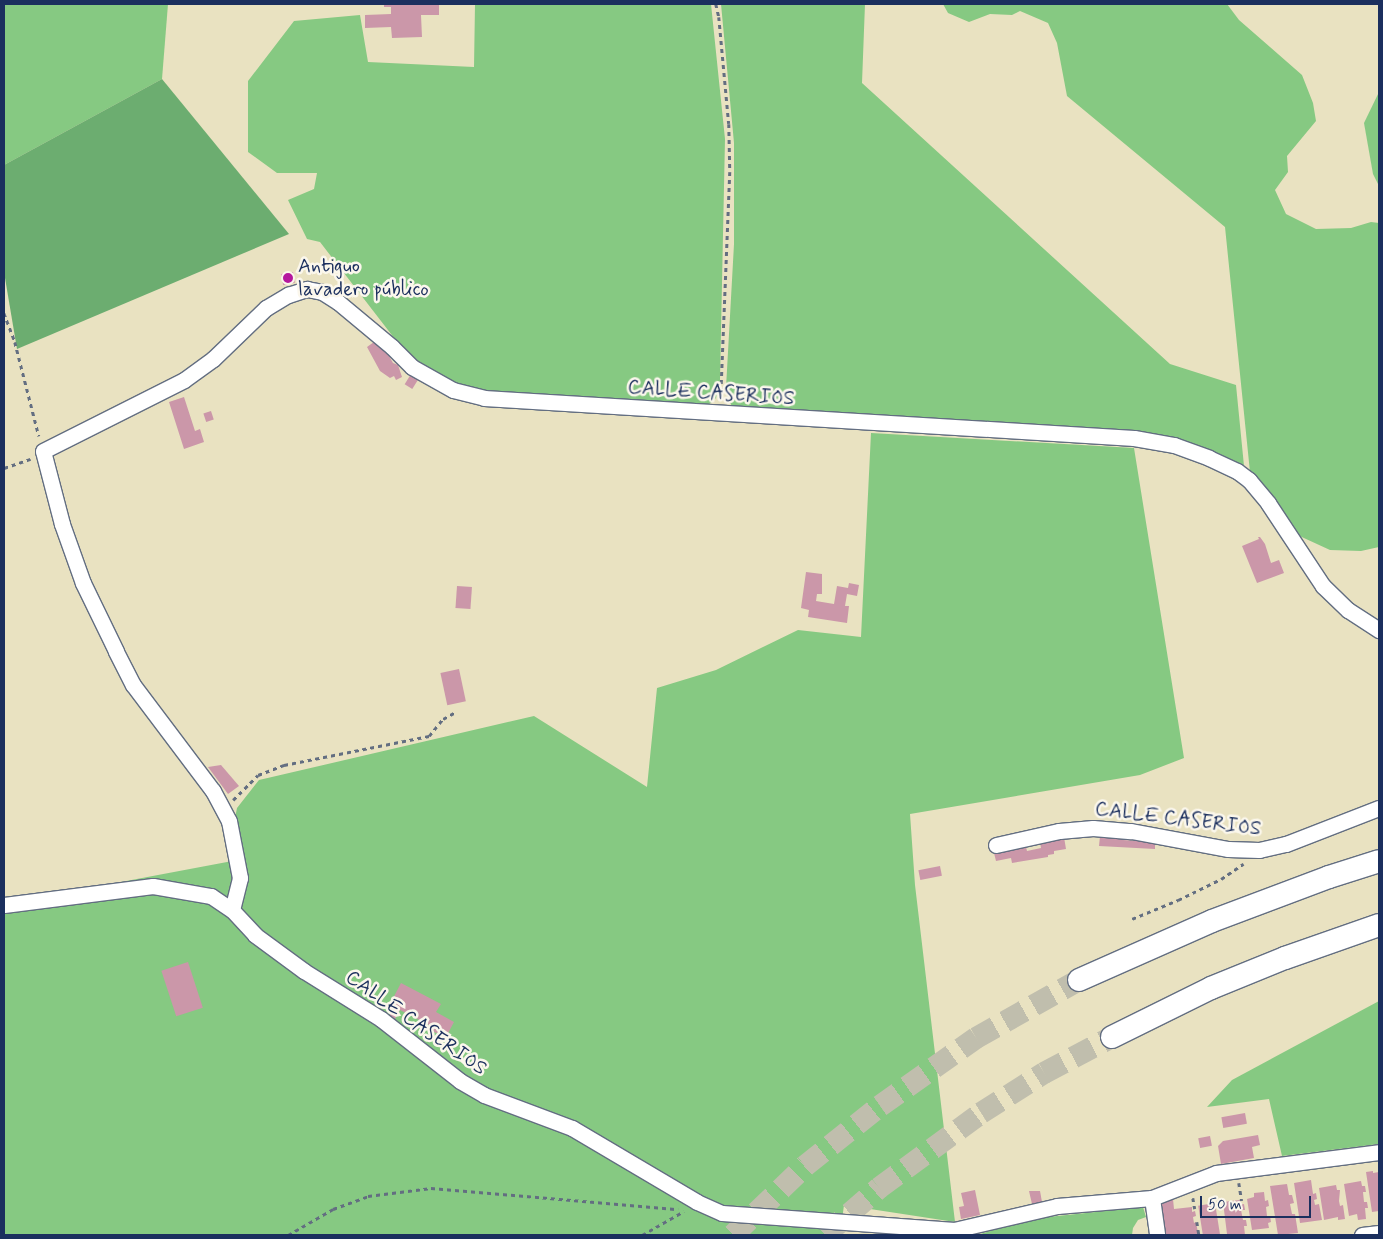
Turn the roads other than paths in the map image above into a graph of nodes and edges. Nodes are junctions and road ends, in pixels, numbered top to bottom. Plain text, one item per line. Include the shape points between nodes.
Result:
1 (1379, 630) edge
2 (1379, 808) edge
3 (996, 845) dead end
4 (1379, 861) edge
5 (4, 905) edge
6 (232, 910) junction
7 (1379, 925) edge
8 (1079, 980) tunnel mouth
9 (1112, 1037) tunnel mouth
10 (1379, 1152) edge
11 (1152, 1198) junction
12 (910, 1232) edge
13 (1379, 1233) edge
14 (1157, 1235) edge
15 (1362, 1235) edge

1 - 6 street, CALLE CASERIOS via 1348,610 1323,586 1249,480 1237,471 1174,445 1134,438 484,398 453,390 412,367 338,302 322,292 307,289 288,295 266,308 213,359 184,380 43,451 62,524 83,583 116,652 133,685 213,791 229,821 240,878
2 - 3 street, CALLE CASERIOS via 1286,844 1260,850 1240,850 1131,831 1093,828 1059,831
4 - 8 highway via 1212,920
5 - 6 street, CALLE CASERIOS via 153,886 211,896
6 - 12 street, CALLE CASERIOS via 255,936 381,1019 460,1082 484,1095 572,1128 698,1202 722,1213 825,1219
7 - 9 highway via 1238,977
10 - 11 street, CALLE CASERIOS via 1216,1173
11 - 12 street, CALLE CASERIOS via 1057,1206 954,1230
11 - 14 street
13 - 15 street

